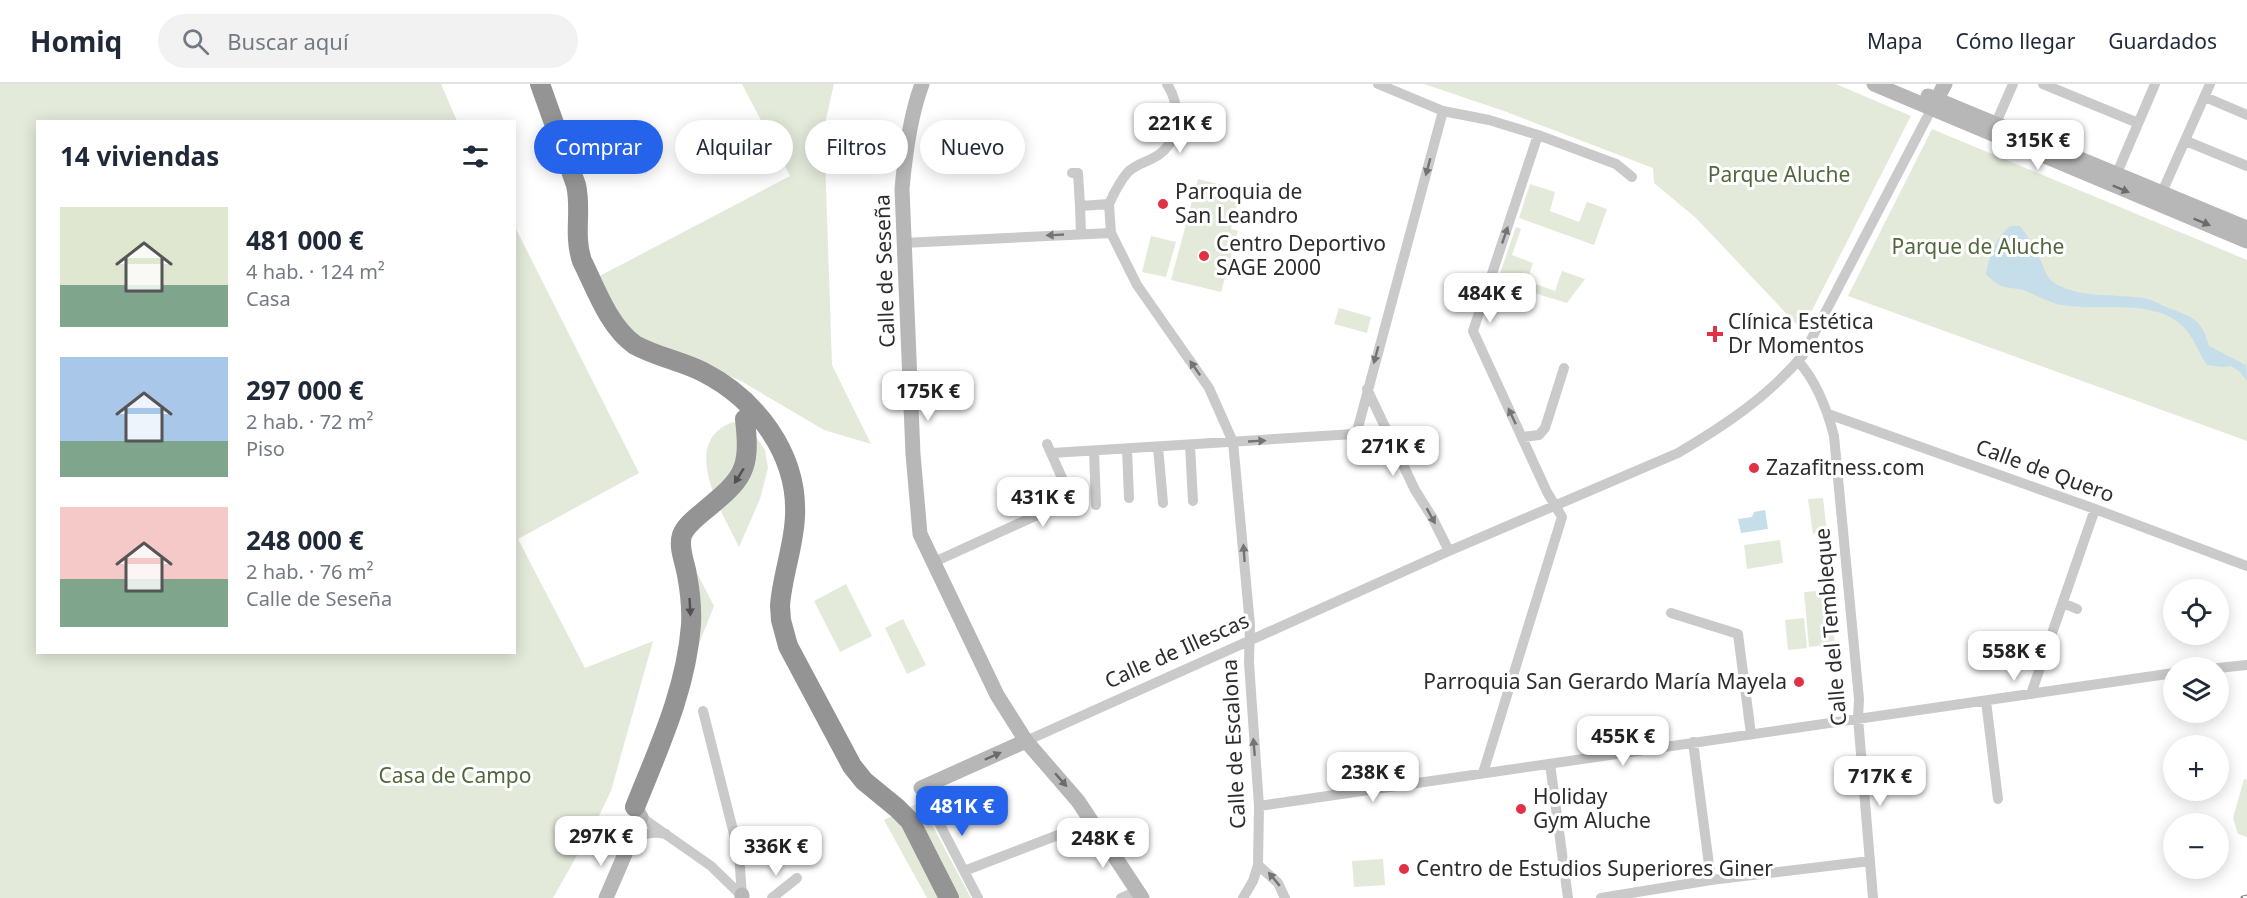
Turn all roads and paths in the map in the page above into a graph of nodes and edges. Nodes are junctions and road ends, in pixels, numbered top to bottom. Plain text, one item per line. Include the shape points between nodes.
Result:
1 (528, 84) edge
2 (540, 84) edge
3 (921, 84) edge
4 (1167, 84) edge
5 (1378, 84) edge
6 (1874, 84) edge
7 (1901, 84) edge
8 (1945, 84) edge
9 (2013, 84) edge
10 (2043, 84) edge
11 (2155, 84) edge
12 (2210, 84) edge
13 (2205, 97) junction
14 (1935, 104) junction
15 (1443, 111) junction
16 (2247, 115) edge
17 (1996, 123) junction
18 (2138, 123) junction
19 (1538, 135) junction
20 (2186, 141) junction
21 (2247, 166) edge
22 (1072, 173) dead end
23 (2118, 173) junction
24 (1632, 177) dead end
25 (2159, 198) junction
26 (1109, 204) junction
27 (1080, 206) junction
28 (2247, 228) edge
29 (1111, 233) junction
30 (1081, 234) junction
31 (2247, 241) edge
32 (903, 243) junction
33 (1798, 361) junction
34 (1564, 368) dead end
35 (1367, 389) junction
36 (1828, 414) junction
37 (745, 419) junction
38 (1386, 432) junction
39 (1356, 435) junction
40 (1523, 437) junction
41 (1233, 442) junction
42 (1190, 445) junction
43 (1158, 447) junction
44 (1127, 449) junction
45 (1094, 451) junction
46 (1129, 498) dead end
47 (1193, 501) dead end
48 (1163, 503) dead end
49 (1096, 505) dead end
50 (1556, 506) junction
51 (2095, 509) junction
52 (1449, 551) junction
53 (932, 563) junction
54 (2247, 566) edge
55 (2062, 603) junction
56 (2077, 609) dead end
57 (1671, 612) dead end
58 (1249, 642) junction
59 (2247, 665) edge
60 (2229, 667) edge
61 (2163, 675) edge
62 (2031, 694) junction
63 (1986, 702) junction
64 (703, 711) dead end
65 (1858, 718) junction
66 (1751, 734) junction
67 (1026, 741) junction
68 (1693, 742) junction
69 (1550, 764) junction
70 (1483, 773) junction
71 (921, 789) joint
72 (1998, 799) dead end
73 (1259, 806) junction
74 (638, 812) junction
75 (1092, 822) junction
76 (669, 835) junction
77 (628, 845) junction
78 (1870, 861) junction
79 (1258, 864) junction
80 (964, 871) junction
81 (797, 878) dead end
82 (1711, 880) junction
83 (1139, 895) edge
84 (743, 897) edge
85 (606, 898) edge
86 (772, 898) edge
87 (935, 898) edge
88 (949, 898) edge
89 (978, 898) edge
90 (1121, 898) edge
91 (1243, 898) edge
92 (1285, 898) edge
93 (1568, 898) edge
94 (1601, 898) edge
95 (1873, 898) edge

1 - 37 highway via 567,197 573,262 611,333 631,355 683,375 717,394
2 - 88 highway via 579,196 580,256 615,325 635,345 703,372 730,389 751,407 778,444 789,471 795,512 780,606 788,646 852,766 864,782 910,821
3 - 32 street, Calle de Seseña via 903,173
4 - 26 street via 1174,99 1176,127 1172,141 1163,152 1130,170
5 - 15 street
6 - 14 street
7 - 14 street
8 - 14 street, Calle de Illescas
9 - 17 street
10 - 18 street
11 - 18 street
12 - 13 street
13 - 16 street
13 - 20 street
14 - 17 street
14 -> 25 street
14 - 33 street, Calle de Illescas via 1814,338
15 - 19 street
15 -> 35 street
17 - 23 street
18 - 23 street
19 - 24 street via 1616,164
40 -> 19 street via 1473,331
20 - 21 street
20 - 25 street
22 - 27 street via 1078,173
23 - 25 street
25 - 28 street
25 -> 31 street
26 - 27 street
26 - 29 street, Calle de Escalona
27 - 30 street
29 - 30 street
41 -> 29 street, Calle de Escalona via 1209,388 1137,285
30 -> 32 street
32 - 53 street, Calle de Seseña via 916,500 920,534
33 - 36 street, Calle del Tembleque via 1808,371
33 - 50 street, Calle de Illescas via 1770,389 1705,437 1678,453
34 - 40 street via 1545,428 1539,435
35 - 38 street
35 - 39 street
36 - 51 street, Calle de Quero
36 - 65 street, Calle del Tembleque via 1835,447
37 -> 74 highway via 745,469 682,535 691,607 684,676
37 - 87 highway via 771,456 783,501 771,591 772,622 778,644 854,785 900,827
38 - 39 street
38 -> 52 street
41 -> 39 street
40 - 50 street
41 - 42 street
58 -> 41 street, Calle de Escalona
42 - 43 street
42 - 47 street
43 - 44 street
43 - 48 street
44 - 45 street
44 - 46 street
45 - 49 street
45 - 53 street via 1049,449 1066,487 1066,502
50 - 52 street, Calle de Illescas
50 - 70 street via 1562,517
51 - 54 street, Calle de Quero
51 - 55 street
52 - 58 street, Calle de Illescas
53 - 67 street, Calle de Seseña via 997,695
55 - 56 street
55 - 62 street
57 - 66 street via 1738,634
58 - 67 street, Calle de Illescas
73 -> 58 street, Calle de Escalona
59 - 60 street
61 - 62 street
62 - 63 street
63 - 65 street
63 - 72 street
64 - 84 street via 739,854
65 - 66 street
65 - 78 street, Calle del Tembleque
66 - 68 street
71 -> 67 street, Calle de Illescas
67 -> 75 street, Calle de Seseña
68 - 69 street
68 - 82 street
69 - 70 street
69 - 93 street
70 - 73 street
71 - 80 street
73 - 79 street, Calle de Escalona
74 - 76 street
74 - 77 street
75 - 80 street
75 - 83 street, Calle de Seseña
76 - 77 street via 641,835
76 - 84 street via 711,866
77 - 85 street
78 - 82 street
78 - 95 street, Calle del Tembleque
79 - 91 street, Calle de Escalona
92 -> 79 street via 1278,883
80 - 89 street
81 - 86 street
82 - 94 street
83 - 90 street

